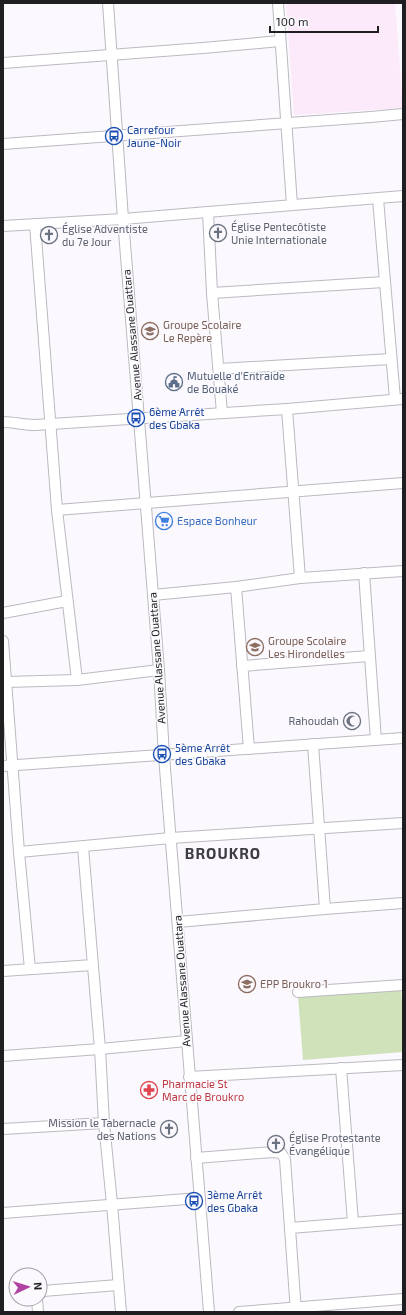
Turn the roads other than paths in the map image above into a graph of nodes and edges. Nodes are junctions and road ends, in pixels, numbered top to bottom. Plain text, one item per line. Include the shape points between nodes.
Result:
1 (108, 3) edge
2 (278, 3) edge
3 (280, 41) junction
4 (112, 55) junction
5 (3, 63) edge
6 (403, 114) edge
7 (286, 123) junction
8 (118, 136) junction
9 (3, 144) edge
10 (403, 196) edge
11 (378, 199) junction
12 (292, 205) junction
13 (208, 212) junction
14 (123, 219) junction
15 (35, 224) junction
16 (3, 226) edge
17 (384, 282) junction
18 (212, 293) junction
19 (391, 359) junction
20 (219, 370) junction
21 (399, 399) edge
22 (287, 409) junction
23 (222, 412) junction
24 (139, 418) junction
25 (3, 422) edge
26 (51, 424) junction
27 (403, 483) edge
28 (294, 492) junction
29 (145, 503) junction
30 (57, 510) junction
31 (403, 571) edge
32 (364, 573) junction
33 (300, 578) junction
34 (236, 587) junction
35 (153, 595) junction
36 (67, 601) junction
37 (3, 613) edge
38 (3, 641) edge
39 (369, 656) junction
40 (242, 666) junction
41 (159, 670) junction
42 (77, 680) junction
43 (6, 682) junction
44 (403, 738) edge
45 (376, 740) junction
46 (313, 744) junction
47 (249, 749) junction
48 (164, 756) junction
49 (8, 765) edge
50 (403, 823) edge
51 (319, 829) junction
52 (171, 838) junction
53 (83, 847) junction
54 (19, 852) junction
55 (403, 903) edge
56 (325, 909) junction
57 (178, 922) junction
58 (93, 965) junction
59 (30, 969) junction
60 (3, 971) edge
61 (403, 985) edge
62 (298, 992) dead end
63 (187, 1041) junction
64 (100, 1049) junction
65 (3, 1056) edge
66 (403, 1065) edge
67 (341, 1068) junction
68 (189, 1077) junction
69 (104, 1123) junction
70 (3, 1130) edge
71 (196, 1158) junction
72 (200, 1198) junction
73 (112, 1204) junction
74 (3, 1213) edge
75 (403, 1219) edge
76 (353, 1222) junction
77 (290, 1228) junction
78 (118, 1285) junction
79 (48, 1291) edge
80 (403, 1300) edge
81 (296, 1310) edge
82 (120, 1312) edge
83 (209, 1312) edge
84 (239, 1312) edge

1 - 4 street, Avenue Alassane Ouattara
2 - 3 street
3 - 4 street
3 - 7 street
4 - 5 street
4 - 8 street, Avenue Alassane Ouattara
6 - 7 street
7 - 8 street
7 - 12 street
8 - 9 street
8 - 14 street, Avenue Alassane Ouattara
10 - 11 street
11 - 12 street
11 - 17 street
12 - 13 street
13 - 14 street
13 - 18 street
14 - 15 street
14 - 24 street, Avenue Alassane Ouattara
15 - 16 street
15 - 26 street
17 - 18 street
17 - 19 street
18 - 20 street
19 - 20 street
19 - 21 street
20 - 23 street
21 - 22 street
22 - 23 street
22 - 28 street
23 - 24 street
24 - 26 street
24 - 29 street, Avenue Alassane Ouattara
25 - 26 street via 22,425
26 - 30 street
27 - 28 street
28 - 29 street
28 - 33 street
29 - 30 street
29 - 35 street, Avenue Alassane Ouattara
30 - 36 street
31 - 32 street
32 - 33 street
32 - 39 street
33 - 34 street
34 - 35 street
34 - 40 street
35 - 41 street, Avenue Alassane Ouattara
36 - 37 street
36 - 42 street
38 - 43 street
39 - 40 street
39 - 45 street
40 - 47 street
41 - 42 street
41 - 48 street, Avenue Alassane Ouattara
42 - 43 street
43 - 49 street
44 - 45 street
45 - 46 street
46 - 47 street
46 - 51 street
47 - 48 street
48 - 49 street
48 - 52 street, Avenue Alassane Ouattara
49 - 54 street
50 - 51 street
51 - 52 street
51 - 56 street
52 - 53 street
52 - 57 street, Avenue Alassane Ouattara
53 - 54 street
53 - 58 street
54 - 59 street
55 - 56 street
56 - 57 street
57 - 63 street, Avenue Alassane Ouattara
58 - 59 street
58 - 64 street
59 - 60 street
61 - 62 street
63 - 64 street
63 - 68 street, Avenue Alassane Ouattara
64 - 65 street
64 - 69 street
66 - 67 street
67 - 68 street
67 - 76 street
68 - 71 street, Avenue Alassane Ouattara
69 - 70 street
69 - 73 street
71 - 72 street, Avenue Alassane Ouattara
71 - 77 street via 281,1153 285,1159
72 - 73 street
72 - 83 street, Avenue Alassane Ouattara
73 - 74 street
73 - 78 street
75 - 76 street
76 - 77 street
77 - 81 street
78 - 79 street
78 - 82 street
80 - 81 street
81 - 84 street

